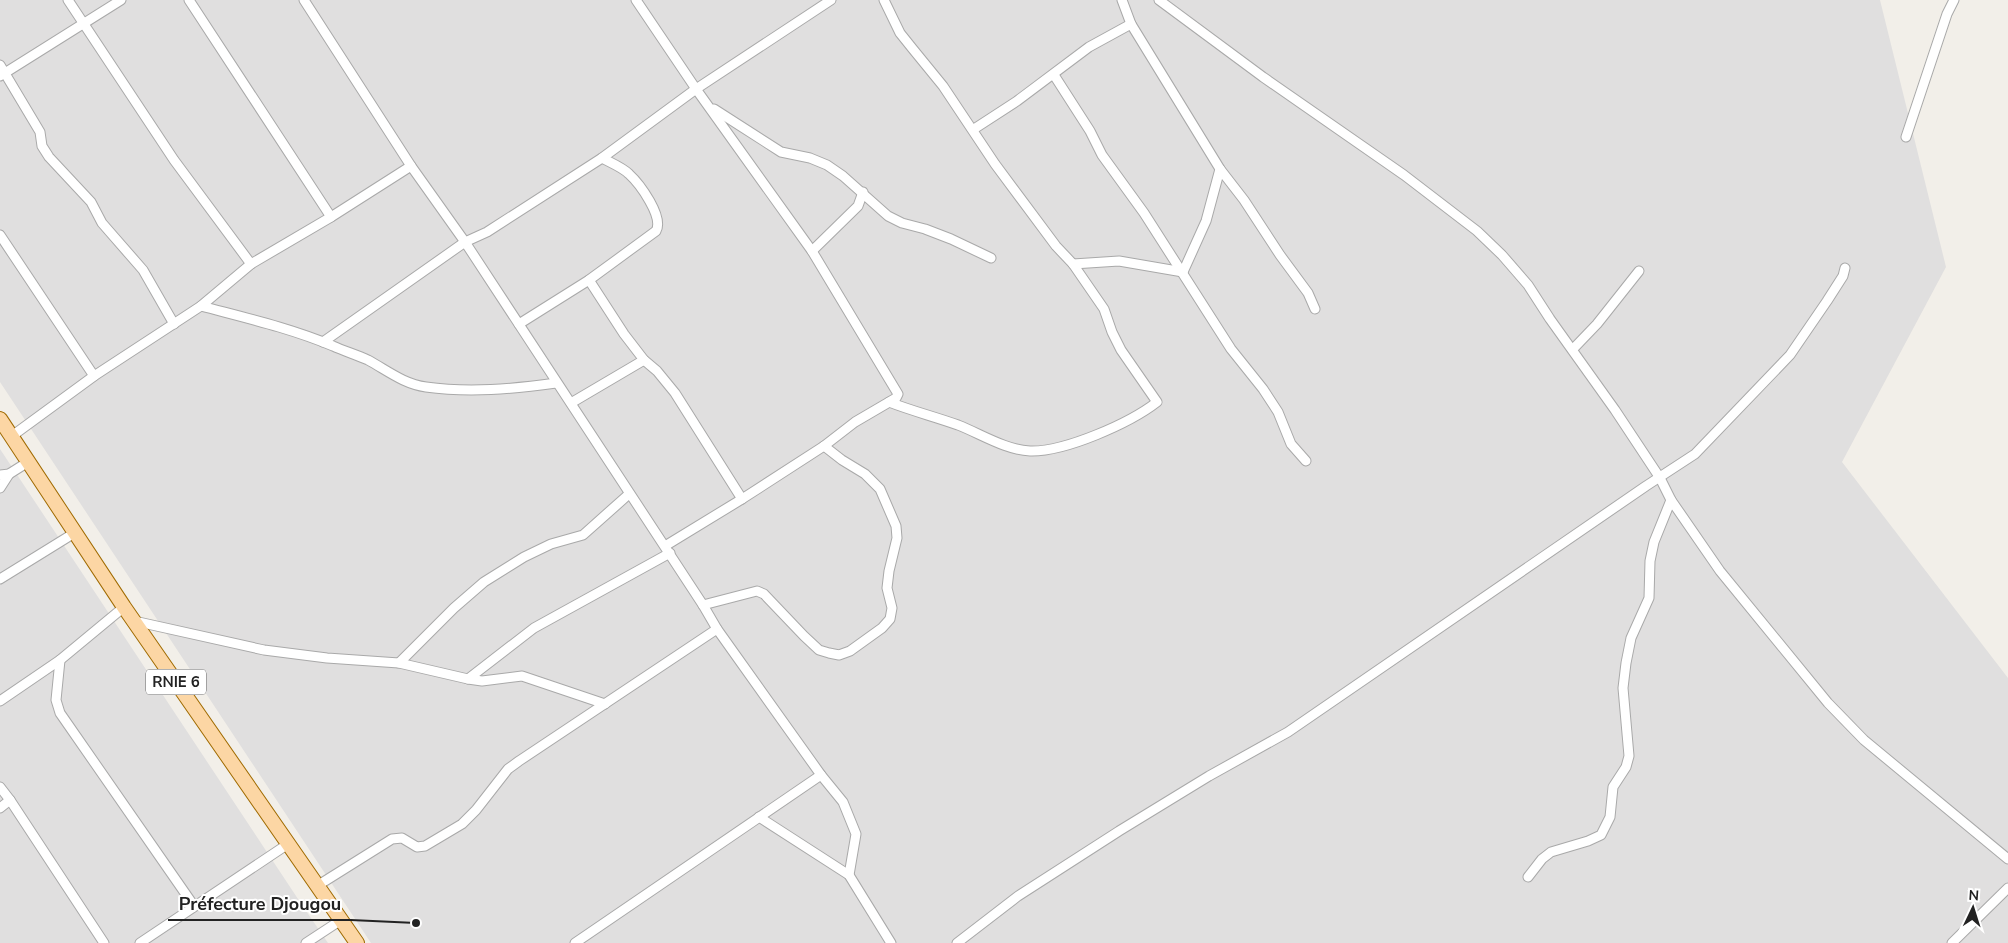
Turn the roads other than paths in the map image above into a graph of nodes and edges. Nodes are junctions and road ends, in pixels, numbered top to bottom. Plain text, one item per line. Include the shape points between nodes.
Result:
1 (68, 0) edge
2 (121, 0) edge
3 (189, 0) edge
4 (304, 0) edge
5 (636, 0) edge
6 (831, 0) edge
7 (884, 0) edge
8 (1122, 0) edge
9 (1159, 0) edge
10 (1954, 0) edge
11 (84, 23) junction
12 (1130, 24) junction
13 (2, 71) edge
14 (1054, 75) junction
15 (696, 90) junction
16 (708, 104) junction
17 (974, 129) junction
18 (1906, 137) dead end
19 (602, 158) junction
20 (411, 166) junction
21 (1220, 169) junction
22 (863, 192) junction
23 (331, 217) junction
24 (0, 235) edge
25 (465, 242) junction
26 (812, 252) junction
27 (991, 258) dead end
28 (251, 264) junction
29 (1073, 264) junction
30 (1845, 268) dead end
31 (1639, 271) dead end
32 (1183, 272) junction
33 (589, 280) junction
34 (201, 306) junction
35 (1315, 309) dead end
36 (174, 324) junction
37 (519, 324) junction
38 (324, 342) junction
39 (1573, 349) junction
40 (644, 360) junction
41 (94, 376) junction
42 (556, 382) junction
43 (889, 402) junction
44 (571, 403) junction
45 (0, 419) edge
46 (12, 436) junction
47 (824, 446) junction
48 (1306, 461) dead end
49 (28, 462) junction
50 (4, 474) edge
51 (1660, 478) junction
52 (0, 488) edge
53 (629, 494) junction
54 (742, 499) junction
55 (1671, 500) junction
56 (76, 532) junction
57 (667, 550) junction
58 (0, 579) edge
59 (703, 605) junction
60 (124, 607) junction
61 (134, 621) junction
62 (717, 629) junction
63 (60, 660) junction
64 (399, 663) junction
65 (468, 680) junction
66 (0, 701) edge
67 (605, 704) junction
68 (821, 775) junction
69 (0, 787) edge
70 (10, 800) junction
71 (0, 808) edge
72 (759, 818) junction
73 (288, 844) junction
74 (2008, 859) edge
75 (849, 875) junction
76 (1528, 877) dead end
77 (317, 886) junction
78 (2008, 888) edge
79 (194, 906) junction
80 (341, 920) junction
81 (104, 943) edge
82 (140, 943) edge
83 (306, 943) edge
84 (357, 943) edge
85 (575, 943) edge
86 (891, 943) edge
87 (957, 943) edge
88 (1952, 943) edge

1 - 11 street
2 - 11 street
3 - 23 street
4 - 20 street
5 - 15 street
6 - 15 street
7 - 17 street via 900,33
8 - 12 street
9 - 39 street via 1477,231 1528,285
10 - 18 street
11 - 13 street
11 - 28 street via 174,160
12 - 14 street via 1090,47
12 - 21 street
13 - 36 street via 40,132 42,146 49,157 91,202 102,223 143,270
14 - 17 street
14 - 32 street via 1102,155
15 - 16 street
15 - 19 street
16 - 22 street via 781,152 827,165
16 - 26 street
17 - 29 street via 981,145 1010,185
19 - 25 street via 487,232
19 - 33 street via 628,172 637,182 657,217 659,227
20 - 23 street
20 - 25 street
21 - 32 street via 1206,221
21 - 35 street via 1308,293
22 - 26 street via 858,206
22 - 27 street via 888,216
23 - 28 street
24 - 41 street
25 - 37 street
25 - 38 street
26 - 43 street via 897,391 896,398
28 - 34 street
29 - 32 street via 1119,261
29 - 43 street via 1104,309 1121,350 1157,402 1143,413 1073,444 1029,451 1012,448
30 - 51 street via 1843,276 1790,355 1695,454
31 - 39 street
32 - 48 street via 1231,350 1278,412 1291,444
33 - 37 street
33 - 40 street
34 - 36 street
34 - 38 street via 272,324
36 - 41 street
37 - 42 street
38 - 42 street via 368,360 407,383 425,387 512,389
39 - 51 street
40 - 44 street
40 - 54 street via 676,393
41 - 46 street
42 - 44 street
43 - 47 street
44 - 53 street
45 - 46 main road, RNIE 6
46 - 49 main road, RNIE 6
47 - 54 street
47 - 59 street via 866,474 880,489 896,526 897,538 887,588 892,608 890,619 869,638 839,655 819,650 764,594 757,591
49 - 50 street
49 - 56 main road, RNIE 6
50 - 52 street
51 - 55 street
51 - 87 street via 1288,732 1118,831 1018,896
53 - 57 street
53 - 64 street via 583,535 551,544 484,582
54 - 57 street
55 - 74 street via 1720,571 1847,724
55 - 76 street via 1654,542 1649,598 1631,638 1626,663 1623,688 1629,756 1613,787 1610,817 1601,835 1551,852
56 - 58 street
56 - 60 main road, RNIE 6
57 - 59 street
57 - 65 street via 534,628
59 - 62 street
60 - 61 main road, RNIE 6
60 - 63 street
61 - 64 street via 264,650
61 - 73 main road, RNIE 6
62 - 67 street
62 - 68 street
63 - 66 street
63 - 79 street via 56,700 60,713
64 - 65 street
65 - 67 street via 482,682 522,676
67 - 77 street via 508,769 462,824 425,846 417,847 402,838 392,838
68 - 72 street
68 - 75 street via 843,802 856,834
69 - 70 street
70 - 71 street
70 - 81 street
72 - 75 street
72 - 85 street
73 - 77 main road, RNIE 6
73 - 79 street
75 - 86 street
77 - 80 main road, RNIE 6
78 - 88 street
79 - 82 street
80 - 83 street
80 - 84 main road, RNIE 6

